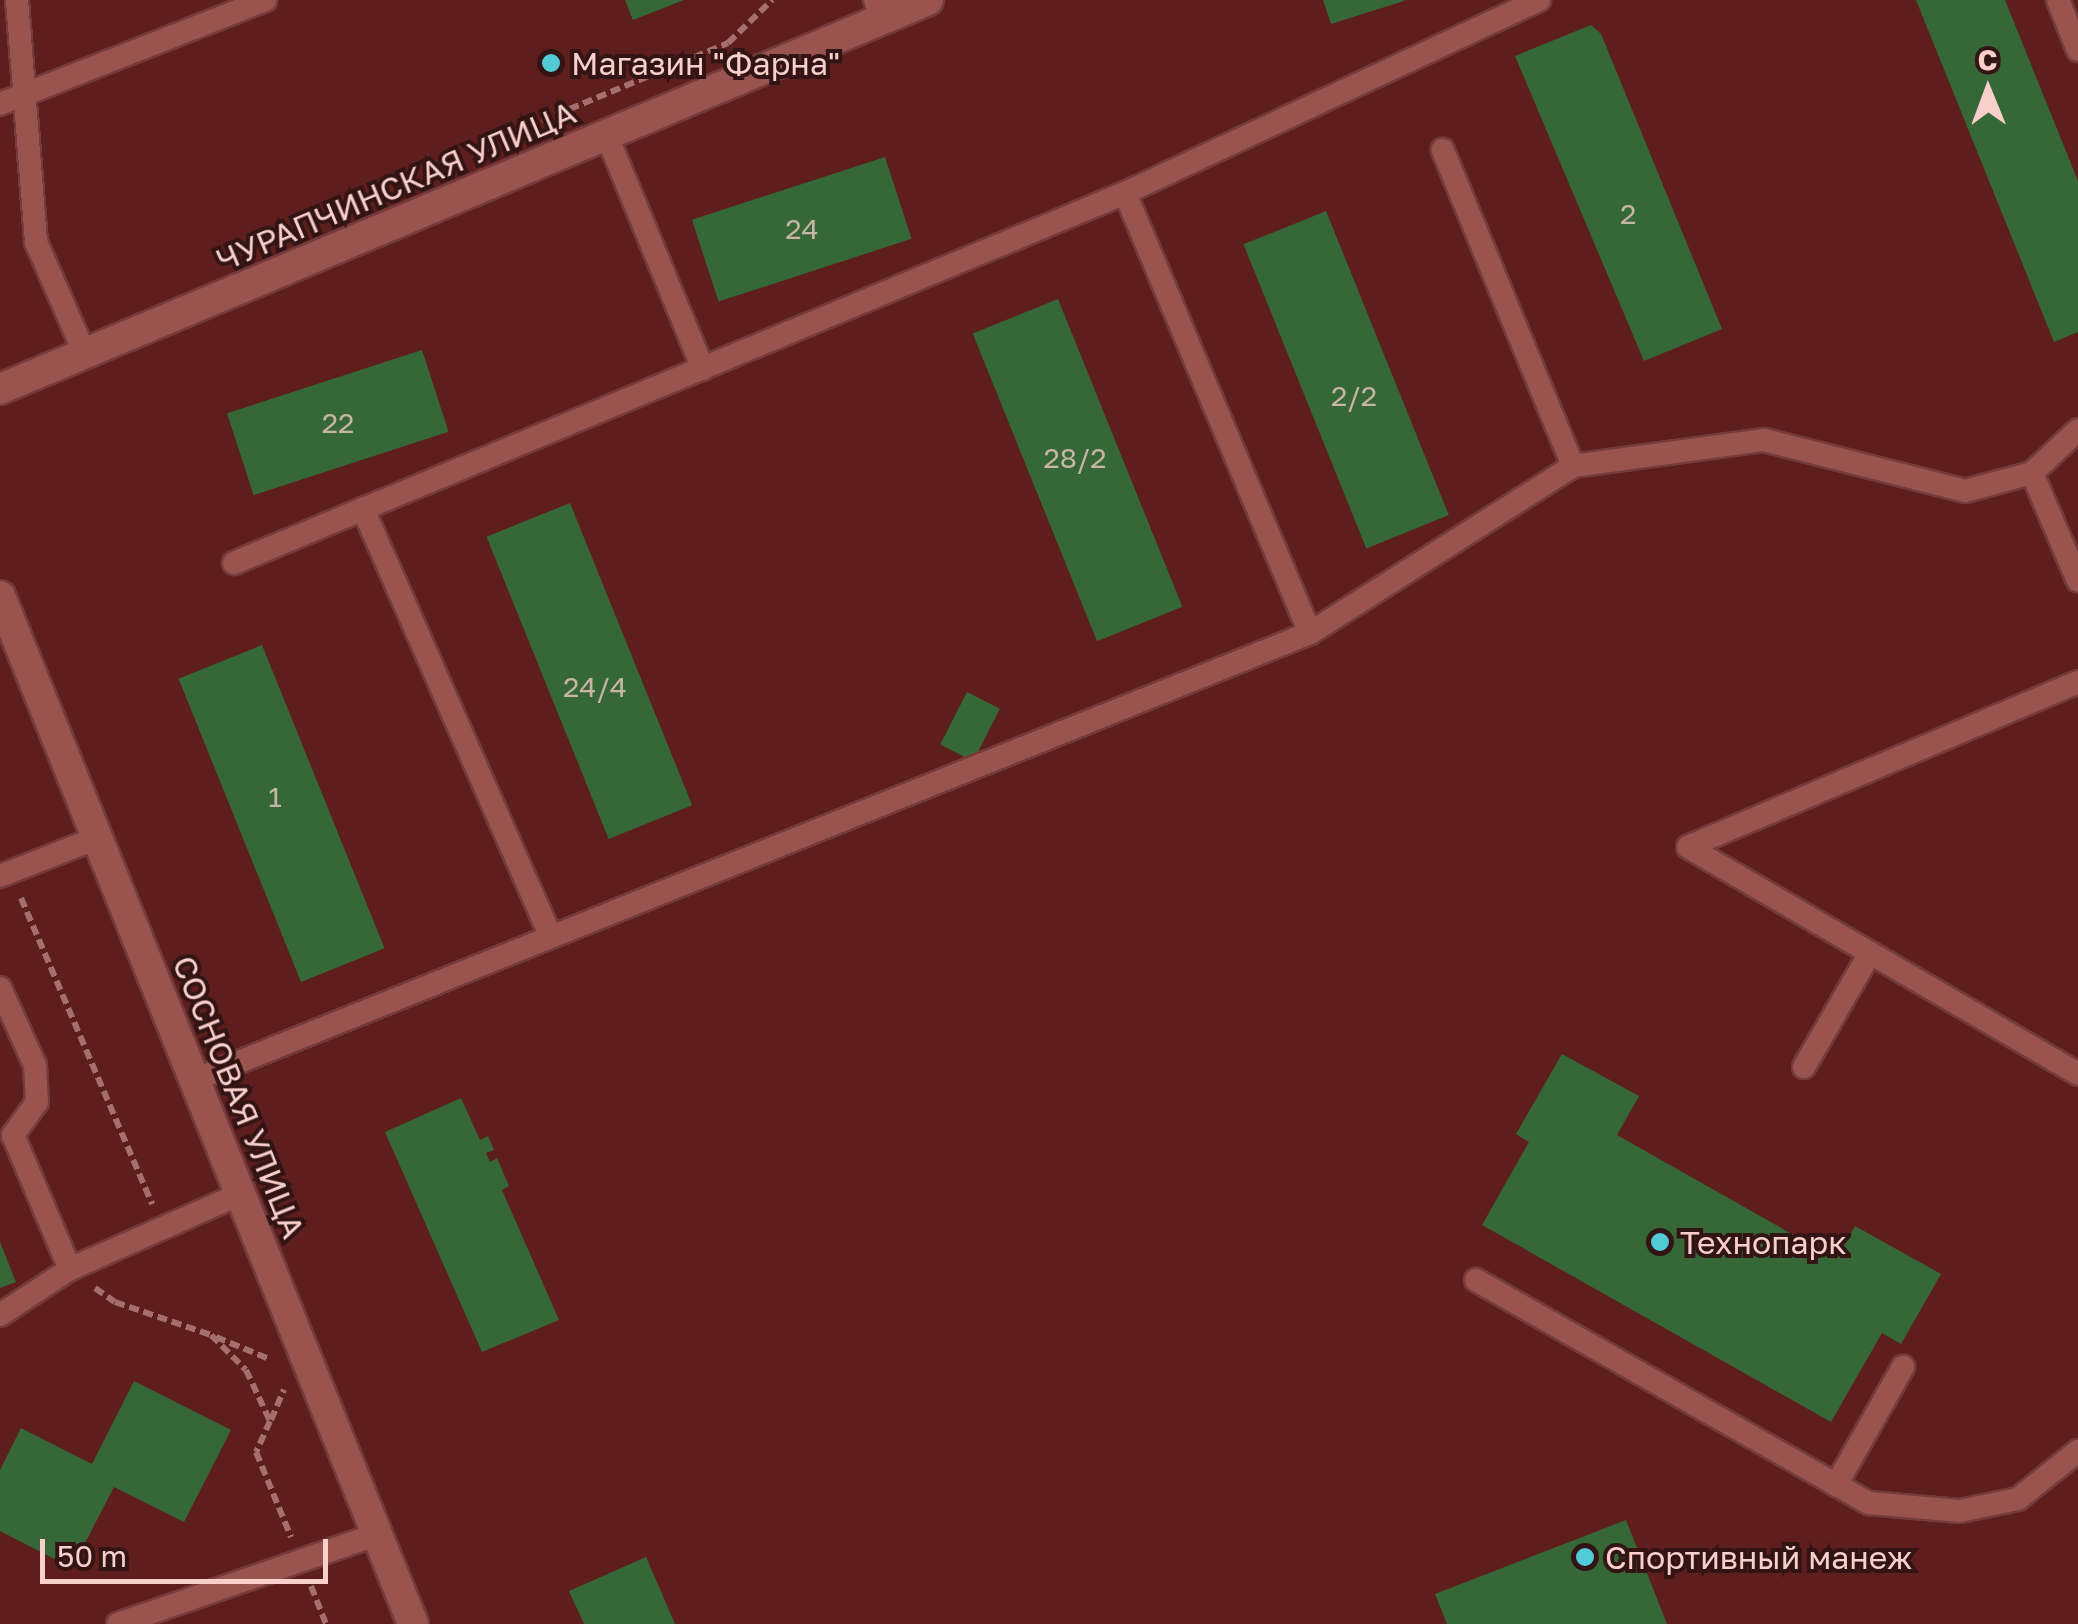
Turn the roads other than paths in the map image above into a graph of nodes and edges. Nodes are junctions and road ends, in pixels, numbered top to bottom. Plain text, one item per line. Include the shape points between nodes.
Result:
1 (18, 0) edge
2 (264, 0) edge
3 (928, 0) edge
4 (1538, 0) edge
5 (2058, 0) edge
6 (879, 9) edge
7 (2078, 50) edge
8 (25, 94) junction
9 (0, 104) edge
10 (607, 136) junction
11 (1442, 150) dead end
12 (1125, 192) junction
13 (85, 354) junction
14 (703, 369) junction
15 (0, 389) edge
16 (2078, 430) edge
17 (1573, 466) junction
18 (2032, 473) junction
19 (363, 509) junction
20 (234, 564) dead end
21 (2078, 581) edge
22 (0, 596) edge
23 (1310, 633) junction
24 (2078, 682) edge
25 (97, 838) junction
26 (5, 874) edge
27 (551, 937) junction
28 (1870, 953) junction
29 (0, 988) edge
30 (1804, 1067) dead end
31 (2078, 1074) edge
32 (194, 1080) junction
33 (240, 1194) junction
34 (70, 1269) junction
35 (1476, 1280) dead end
36 (0, 1316) edge
37 (1902, 1368) dead end
38 (2078, 1452) edge
39 (1836, 1485) junction
40 (378, 1534) junction
41 (118, 1624) edge
42 (413, 1624) edge

1 - 8 lane
2 - 8 lane
3 - 6 street, ЧУРАПЧИНСКАЯ УЛИЦА
4 - 12 lane
5 - 7 lane
6 - 10 street, ЧУРАПЧИНСКАЯ УЛИЦА
8 - 9 lane
8 - 13 lane via 36,242
10 - 13 street, ЧУРАПЧИНСКАЯ УЛИЦА
10 - 14 lane
11 - 17 lane
12 - 14 lane
12 - 23 lane
13 - 15 street, ЧУРАПЧИНСКАЯ УЛИЦА
14 - 19 lane
16 - 18 lane
17 - 18 lane via 1764,440 1965,491
17 - 23 lane
18 - 21 lane
19 - 20 lane
19 - 27 lane
22 - 25 street, СОСНОВАЯ УЛИЦА
23 - 27 lane
24 - 28 lane via 1688,847
25 - 26 lane
25 - 32 street, СОСНОВАЯ УЛИЦА
27 - 32 lane
28 - 30 lane
28 - 31 lane
29 - 34 lane via 36,1065 38,1102 13,1135
32 - 33 street, СОСНОВАЯ УЛИЦА
33 - 34 lane
33 - 40 street, СОСНОВАЯ УЛИЦА
34 - 36 lane
35 - 39 lane
37 - 39 lane
38 - 39 lane via 2018,1500 1960,1510 1870,1502
40 - 41 lane
40 - 42 street, СОСНОВАЯ УЛИЦА

